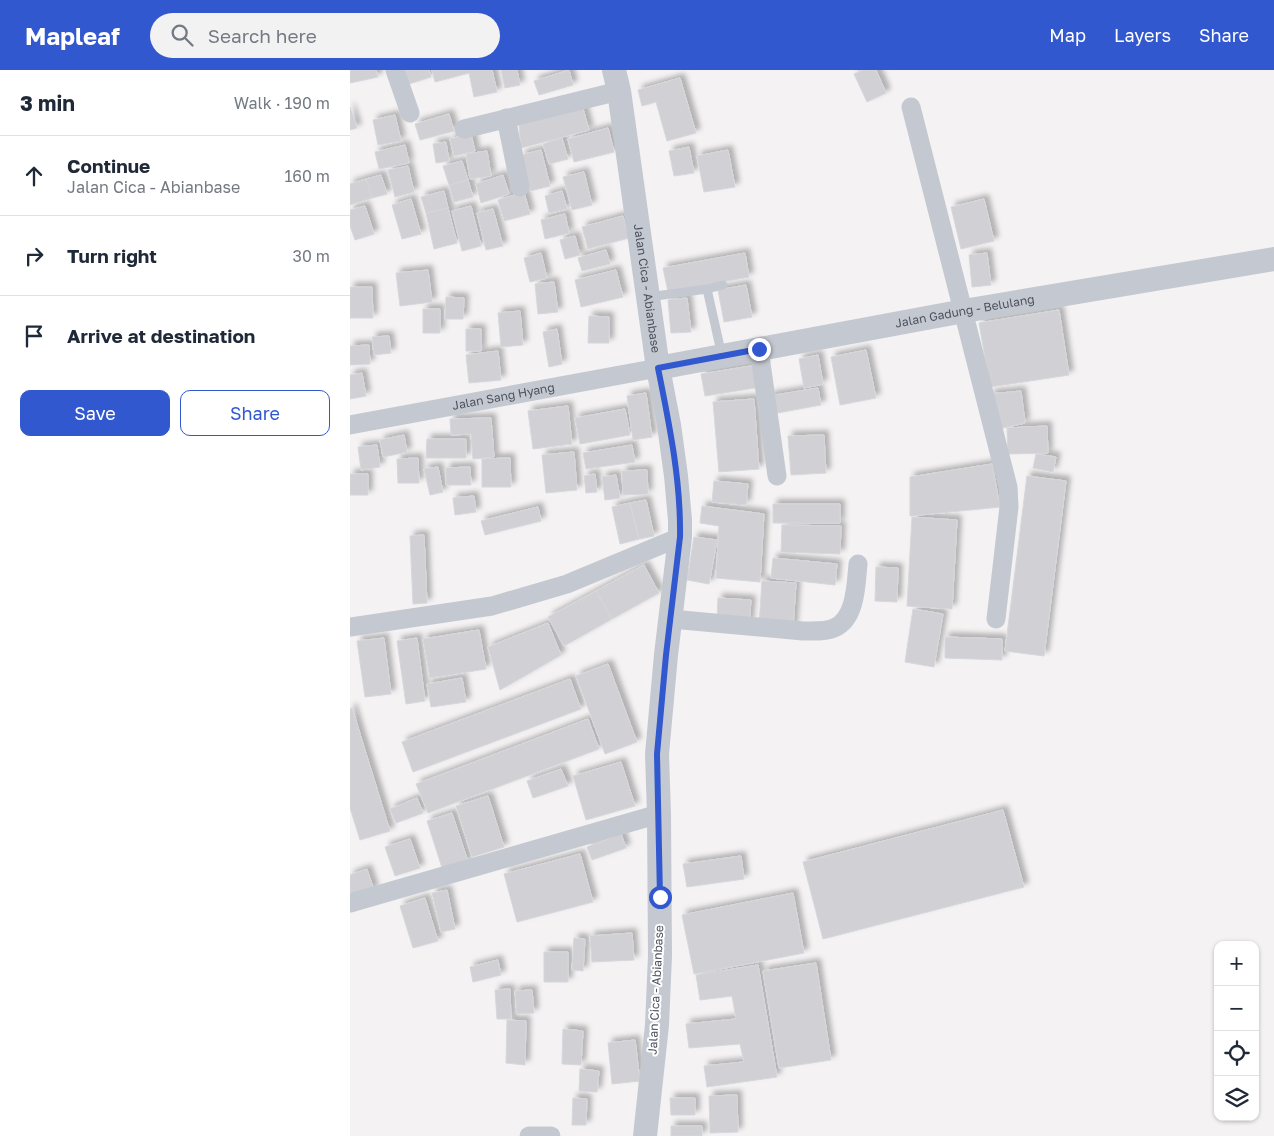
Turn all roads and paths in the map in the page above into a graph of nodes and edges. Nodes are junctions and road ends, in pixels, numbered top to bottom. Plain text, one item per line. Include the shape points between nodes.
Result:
1 (395, 70) edge
2 (617, 80) edge
3 (911, 107) dead end
4 (410, 113) dead end
5 (506, 118) junction
6 (464, 129) dead end
7 (520, 187) dead end
8 (1274, 259) edge
9 (723, 285) dead end
10 (707, 289) junction
11 (648, 297) junction
12 (964, 312) junction
13 (759, 349) junction
14 (722, 356) junction
15 (658, 368) junction
16 (350, 425) edge
17 (777, 476) dead end
18 (680, 537) junction
19 (858, 564) dead end
20 (996, 618) dead end
21 (671, 620) junction
22 (350, 627) edge
23 (660, 814) junction
24 (350, 904) edge
25 (529, 1136) edge
26 (551, 1136) edge
27 (645, 1136) edge

1 - 4 street
2 - 5 street
2 - 11 street, Jalan Cica - Abianbase
3 - 12 street
5 - 6 street
5 - 7 street
8 - 12 street, Jalan Gadung - Belulang
9 - 10 lane
10 - 11 lane
10 - 14 lane
11 - 15 street, Jalan Cica - Abianbase
12 - 13 street, Jalan Gadung - Belulang
12 - 20 street via 1008,487 1009,507
13 - 14 street, Jalan Gadung - Belulang
13 - 17 street
14 - 15 street, Jalan Gadung - Belulang
15 - 16 street, Jalan Sang Hyang
15 - 18 street, Jalan Cica - Abianbase via 676,476
18 - 21 street, Jalan Cica - Abianbase
18 - 22 street via 566,584 492,606
19 - 21 street via 852,608 840,625 832,629 803,631
21 - 23 street, Jalan Cica - Abianbase via 657,754
23 - 24 street
23 - 27 street, Jalan Cica - Abianbase via 657,1025
25 - 26 street

